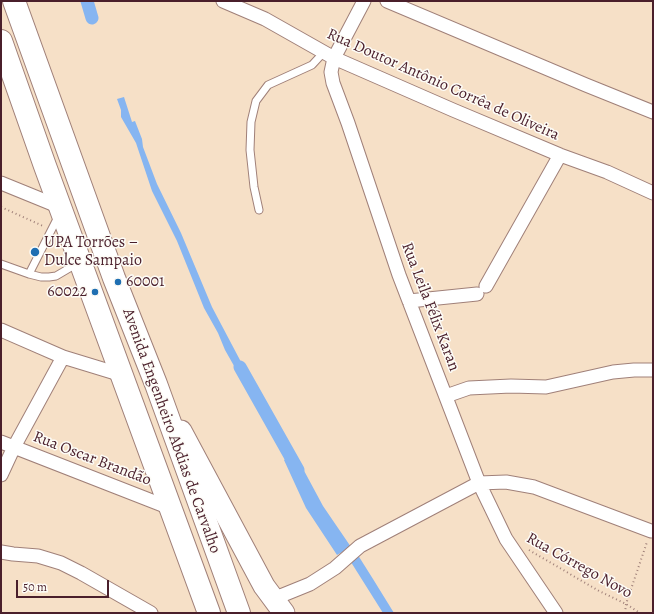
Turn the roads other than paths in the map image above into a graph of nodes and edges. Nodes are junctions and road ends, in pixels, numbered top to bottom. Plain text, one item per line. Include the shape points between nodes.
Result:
1 (14, 1) edge
2 (223, 1) edge
3 (364, 1) edge
4 (387, 1) edge
5 (1, 41) edge
6 (329, 55) junction
7 (653, 112) edge
8 (560, 155) junction
9 (1, 182) edge
10 (653, 193) edge
11 (258, 210) dead end
12 (58, 216) junction
13 (80, 262) junction
14 (1, 264) edge
15 (28, 274) junction
16 (409, 302) junction
17 (1, 330) edge
18 (63, 357) junction
19 (653, 370) edge
20 (122, 375) junction
21 (156, 384) junction
22 (446, 396) junction
23 (1, 442) edge
24 (14, 447) junction
25 (1, 475) edge
26 (479, 483) junction
27 (170, 508) junction
28 (651, 531) road end
29 (1, 552) edge
30 (278, 606) edge
31 (151, 613) edge
32 (209, 613) edge
33 (239, 613) edge
34 (556, 613) edge

1 - 21 highway, Avenida Engenheiro Abdias de Carvalho via 114,278
2 - 6 street, Rua Doutor Antônio Corrêa de Oliveira via 265,19
3 - 6 street, Rua Leila Félix Karan
4 - 7 street
5 - 12 highway, Avenida Engenheiro Abdias de Carvalho
6 - 8 street, Rua Doutor Antônio Corrêa de Oliveira
6 - 11 lane via 268,85 256,101 251,122 250,150
6 - 16 street, Rua Leila Félix Karan via 333,83
8 - 10 street, Rua Doutor Antônio Corrêa de Oliveira via 607,172
8 - 16 street via 481,290
9 - 12 street
12 - 13 highway, Avenida Engenheiro Abdias de Carvalho
12 - 15 lane
13 - 15 lane via 56,276 41,277
13 - 20 highway, Avenida Engenheiro Abdias de Carvalho
14 - 15 lane
16 - 22 street, Rua Leila Félix Karan
17 - 18 street
18 - 20 street
18 - 24 street
19 - 22 street via 613,372 546,387 469,388
20 - 27 highway, Avenida Engenheiro Abdias de Carvalho
21 - 30 main road via 264,586
21 - 33 highway, Avenida Engenheiro Abdias de Carvalho
22 - 26 street, Rua Leila Félix Karan
23 - 24 street, Rua Oscar Brandão
24 - 25 street
24 - 27 street, Rua Oscar Brandão
26 - 28 street via 506,482 534,487
26 - 30 street via 360,546 335,568
26 - 34 street, Rua Leila Félix Karan via 506,539
27 - 32 highway, Avenida Engenheiro Abdias de Carvalho
29 - 31 street via 38,556 61,563

